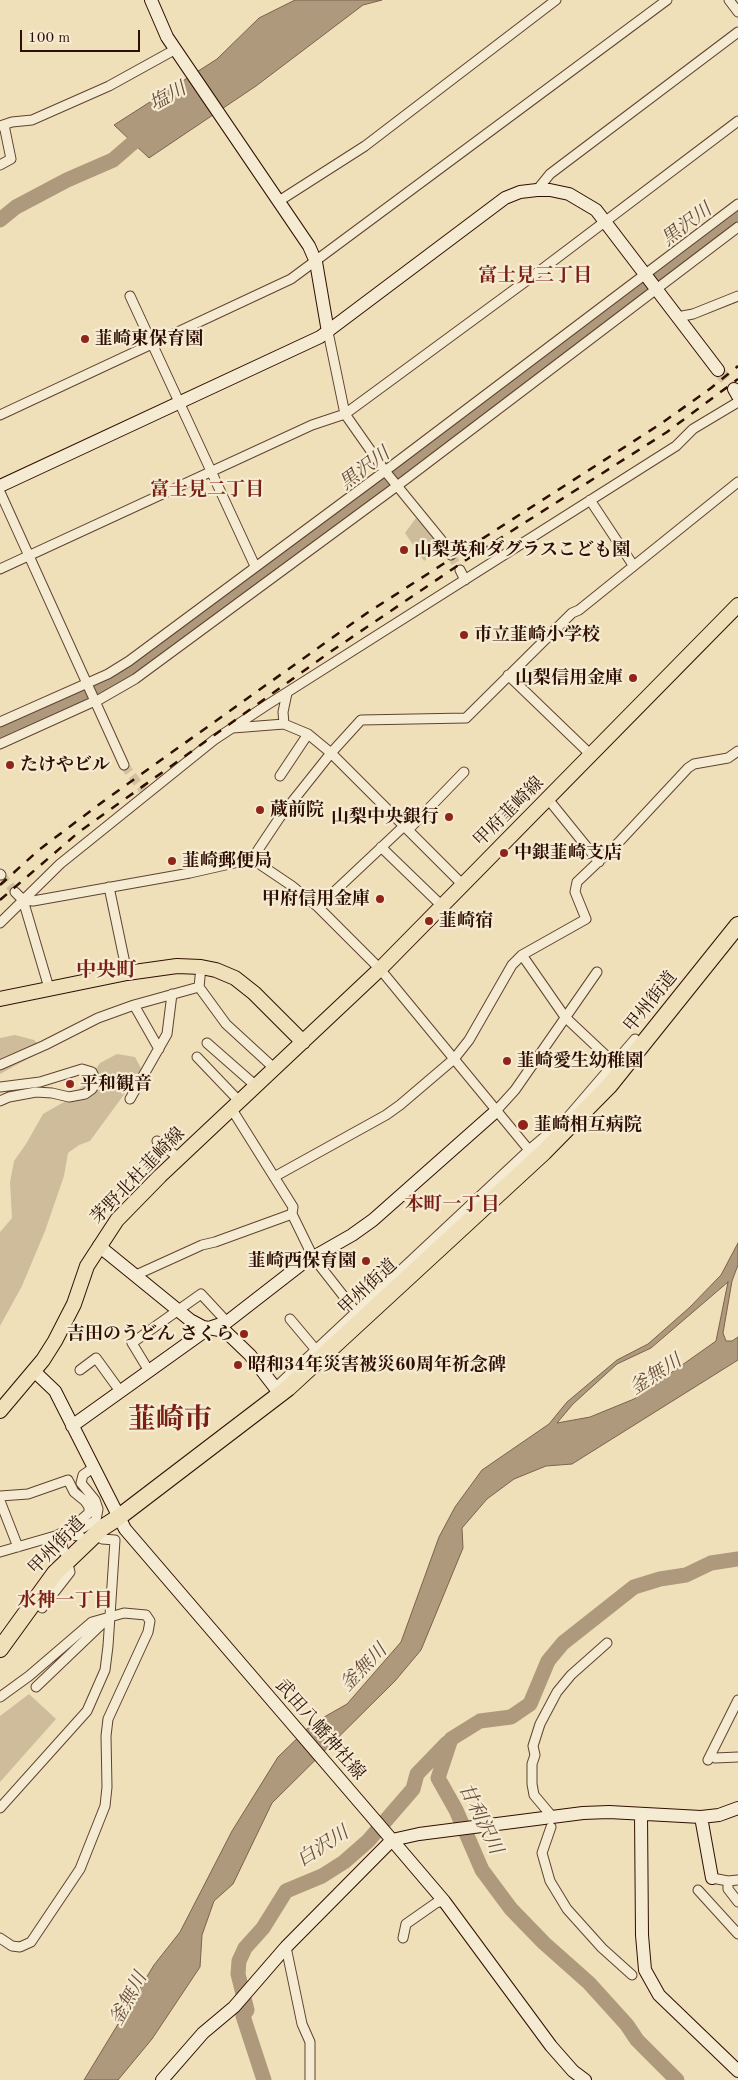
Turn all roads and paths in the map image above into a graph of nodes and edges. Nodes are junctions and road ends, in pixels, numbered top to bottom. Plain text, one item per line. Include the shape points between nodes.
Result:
1 (151, 0) edge
2 (556, 0) edge
3 (667, 0) edge
4 (729, 0) edge
5 (738, 12) edge
6 (738, 32) edge
7 (177, 51) junction
8 (738, 120) edge
9 (2, 126) edge
10 (0, 165) edge
11 (537, 190) junction
12 (277, 199) junction
13 (738, 204) edge
14 (605, 221) junction
15 (738, 227) edge
16 (705, 230) junction
17 (715, 244) junction
18 (316, 262) junction
19 (645, 274) junction
20 (656, 288) junction
21 (130, 296) dead end
22 (738, 296) edge
23 (677, 316) junction
24 (328, 332) junction
25 (151, 342) junction
26 (718, 370) tunnel mouth
27 (737, 395) edge
28 (179, 403) junction
29 (345, 414) junction
30 (0, 415) edge
31 (211, 471) junction
32 (385, 471) junction
33 (738, 482) edge
34 (0, 486) edge
35 (397, 486) junction
36 (0, 492) edge
37 (590, 500) junction
38 (451, 555) tunnel mouth
39 (30, 556) junction
40 (634, 565) junction
41 (255, 566) junction
42 (0, 569) edge
43 (460, 570) tunnel mouth
44 (465, 580) junction
45 (738, 605) edge
46 (508, 675) junction
47 (87, 684) junction
48 (287, 693) junction
49 (95, 701) junction
50 (0, 722) edge
51 (284, 724) junction
52 (233, 728) junction
53 (308, 734) junction
54 (0, 744) edge
55 (738, 751) edge
56 (331, 753) junction
57 (591, 755) junction
58 (124, 764) tunnel mouth
59 (464, 772) dead end
60 (280, 776) dead end
61 (548, 799) junction
62 (406, 828) junction
63 (381, 847) junction
64 (252, 859) junction
65 (599, 862) junction
66 (463, 885) junction
67 (109, 887) junction
68 (15, 892) tunnel mouth
69 (23, 900) junction
70 (442, 906) junction
71 (318, 907) junction
72 (0, 923) edge
73 (738, 926) edge
74 (522, 955) junction
75 (201, 967) junction
76 (380, 969) junction
77 (597, 972) dead end
78 (127, 973) junction
79 (199, 987) junction
80 (49, 988) junction
81 (172, 994) junction
82 (0, 999) edge
83 (134, 1005) junction
84 (565, 1017) junction
85 (635, 1038) dead end
86 (303, 1042) junction
87 (207, 1043) dead end
88 (159, 1049) junction
89 (197, 1058) dead end
90 (454, 1059) junction
91 (614, 1064) junction
92 (0, 1065) edge
93 (275, 1069) junction
94 (256, 1086) junction
95 (0, 1087) edge
96 (130, 1099) dead end
97 (0, 1101) edge
98 (235, 1104) junction
99 (495, 1112) junction
100 (157, 1141) dead end
101 (529, 1150) junction
102 (179, 1158) junction
103 (274, 1176) junction
104 (292, 1214) junction
105 (99, 1246) junction
106 (313, 1257) junction
107 (136, 1275) junction
108 (178, 1311) junction
109 (356, 1312) junction
110 (290, 1319) dead end
111 (227, 1322) junction
112 (209, 1328) junction
113 (316, 1350) junction
114 (80, 1370) dead end
115 (34, 1371) junction
116 (149, 1371) junction
117 (120, 1391) junction
118 (278, 1391) junction
119 (0, 1410) edge
120 (72, 1426) junction
121 (93, 1468) junction
122 (0, 1496) edge
123 (88, 1498) junction
124 (0, 1501) edge
125 (83, 1518) dead end
126 (122, 1523) junction
127 (59, 1534) junction
128 (80, 1536) dead end
129 (102, 1538) dead end
130 (18, 1547) junction
131 (0, 1552) edge
132 (64, 1552) dead end
133 (69, 1568) dead end
134 (42, 1608) dead end
135 (110, 1616) junction
136 (607, 1642) dead end
137 (0, 1649) edge
138 (36, 1686) dead end
139 (0, 1697) edge
140 (738, 1700) edge
141 (738, 1757) edge
142 (0, 1808) edge
143 (738, 1808) edge
144 (550, 1814) dead end
145 (641, 1814) junction
146 (701, 1817) junction
147 (552, 1826) dead end
148 (388, 1836) junction
149 (712, 1878) joint
150 (738, 1880) edge
151 (728, 1881) junction
152 (698, 1890) dead end
153 (444, 1901) junction
154 (738, 1902) edge
155 (738, 1934) edge
156 (0, 1938) edge
157 (403, 1938) dead end
158 (286, 1947) junction
159 (632, 1975) dead end
160 (737, 2069) edge
161 (162, 2080) edge
162 (310, 2080) edge
163 (585, 2080) edge

1 - 7 street
2 - 12 street via 365,146
3 - 18 street
4 - 5 street
6 - 11 street via 550,174
7 - 9 street via 32,120
7 - 12 street
8 - 14 street
9 - 10 street via 11,159
11 - 14 street via 569,194 596,210
11 - 24 street via 505,198
12 - 18 street
13 - 16 street
14 - 19 street
14 - 29 street
15 - 17 street
16 - 17 street
16 - 19 street
17 - 20 street
18 - 24 street
18 - 25 street via 291,279
19 - 20 street
19 - 32 street
20 - 23 street
20 - 35 street
21 - 25 street
22 - 23 street via 693,314
23 - 26 street
24 - 28 street
24 - 29 street
25 - 28 street
25 - 30 street
27 - 37 street via 676,446
28 - 31 street
28 - 34 street
29 - 31 street via 312,425
29 - 32 street
31 - 39 street
31 - 41 street
32 - 35 street
32 - 41 street
33 - 40 street
35 - 38 street
35 - 49 street via 135,679
36 - 39 street
37 - 40 street
37 - 44 street
39 - 42 street
39 - 47 street
40 - 46 street via 572,613
41 - 47 street via 129,661
43 - 44 street
44 - 48 street
45 - 57 main road, 甲府韮崎線
46 - 56 street via 466,718 362,720
46 - 57 street
47 - 49 street
47 - 50 street
48 - 51 street
48 - 52 street
49 - 54 street
49 - 58 street
51 - 52 street
51 - 53 street
52 - 69 street via 145,792
53 - 56 street
53 - 60 street
55 - 65 street via 728,758 688,768
56 - 62 street
56 - 64 street
57 - 61 main road, 甲府韮崎線
59 - 62 street
61 - 65 street
61 - 66 main road, 甲府韮崎線
62 - 63 street
62 - 66 street
63 - 70 street
63 - 71 street
64 - 67 street
64 - 71 street
65 - 74 street via 577,882 575,892 586,919
66 - 70 main road, 甲府韮崎線
67 - 69 street via 32,902
67 - 78 street
68 - 69 street
69 - 72 street
69 - 80 street
70 - 76 main road, 甲府韮崎線
71 - 76 street
73 - 118 highway, 甲州街道 via 652,1035 603,1092 544,1152
74 - 84 street
74 - 90 street via 512,965 469,1040
75 - 78 main road via 177,966
75 - 79 street
75 - 86 main road via 235,978
76 - 86 main road, 甲府韮崎線
76 - 90 street
77 - 84 street
78 - 80 main road
79 - 81 street
79 - 93 street via 226,1024
80 - 82 main road
81 - 83 street
81 - 88 street via 167,1034
83 - 88 street
83 - 92 street via 98,1018
84 - 91 street
84 - 99 street via 515,1090
85 - 91 street
86 - 93 main road, 茅野北杜韮崎線
87 - 94 street
88 - 96 street
89 - 98 street
90 - 99 street
90 - 103 street via 386,1115
91 - 101 street via 568,1117
93 - 94 main road, 茅野北杜韮崎線
94 - 98 main road, 茅野北杜韮崎線
95 - 97 street via 40,1082 82,1069 92,1072 95,1079 92,1089 84,1094 69,1097 36,1092
98 - 102 main road, 茅野北杜韮崎線
98 - 103 street
99 - 101 street
99 - 106 street via 373,1220
100 - 102 street
101 - 109 street
102 - 105 main road, 茅野北杜韮崎線 via 117,1220
103 - 104 street via 292,1207
104 - 106 street
104 - 107 street via 216,1242 202,1244
105 - 107 street
105 - 115 main road, 茅野北杜韮崎線 via 87,1266 60,1333
106 - 109 street
106 - 111 street
107 - 108 street
108 - 111 street via 201,1294
108 - 112 street
108 - 116 street via 132,1343
109 - 113 street
110 - 113 street
111 - 112 street
112 - 116 street
112 - 118 street via 225,1331 250,1355
113 - 118 street
114 - 117 street via 96,1358
115 - 119 main road, 茅野北杜韮崎線
115 - 120 street, 武田八幡神社線 via 55,1392
116 - 117 street
117 - 120 street
118 - 126 highway, 甲州街道
120 - 121 street, 武田八幡神社線
121 - 123 street via 83,1475 81,1483
121 - 126 street, 武田八幡神社線
122 - 123 street via 28,1494 68,1480 74,1492
123 - 125 street via 89,1513
123 - 127 street via 95,1500 98,1509 96,1520 83,1528
124 - 130 street
126 - 137 highway, 甲州街道 via 102,1528 55,1573
126 - 148 street, 武田八幡神社線
127 - 128 street
127 - 130 street
127 - 132 street
129 - 135 street via 115,1540
130 - 131 street
133 - 134 street via 70,1572
135 - 138 street
135 - 139 street via 92,1622
135 - 142 street via 105,1670 87,1711
135 - 156 street via 124,1613 146,1615 150,1620 148,1632 108,1719 105,1806 80,1868 31,1942 20,1947 12,1946
136 - 144 street via 557,1692 533,1746 534,1795
140 - 141 street via 709,1757
143 - 146 street
145 - 146 street
145 - 148 street via 582,1813
145 - 160 street via 645,1970 659,1995
146 - 149 street
147 - 159 street via 542,1853 550,1881 567,1909
148 - 153 street, 武田八幡神社線
148 - 158 street
149 - 151 street
150 - 151 street
151 - 154 street via 728,1889
152 - 155 street
153 - 157 street via 406,1924
153 - 163 street, 武田八幡神社線 via 551,2046
158 - 161 street via 234,2007 203,2033
158 - 162 street via 302,2024 310,2042

